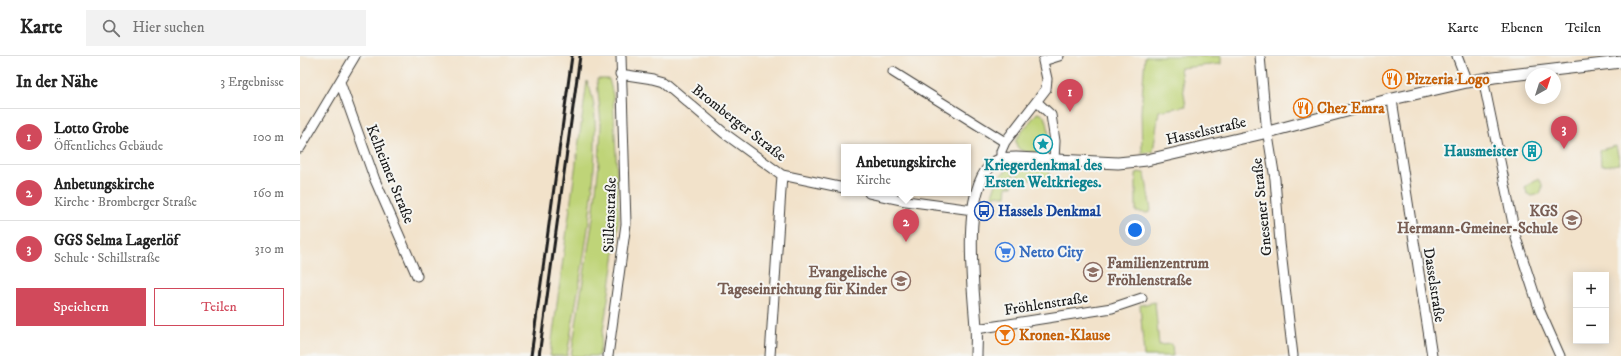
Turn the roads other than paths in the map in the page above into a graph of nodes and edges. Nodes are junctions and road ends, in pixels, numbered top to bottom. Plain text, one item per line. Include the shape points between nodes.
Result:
1 (355, 56) edge
2 (621, 56) edge
3 (1059, 56) edge
4 (1260, 56) edge
5 (1457, 56) edge
6 (1042, 59) edge
7 (1620, 61) edge
8 (893, 72) dead end
9 (620, 74) junction
10 (1483, 79) junction
11 (340, 82) junction
12 (1467, 82) junction
13 (1392, 100) junction
14 (1037, 102) junction
15 (1268, 132) junction
16 (1005, 142) junction
17 (300, 148) edge
18 (1001, 159) junction
19 (1054, 160) junction
20 (782, 175) junction
21 (841, 187) edge
22 (882, 196) edge
23 (973, 210) junction
24 (417, 276) dead end
25 (1142, 298) dead end
26 (976, 329) junction
27 (608, 356) edge
28 (770, 356) edge
29 (976, 356) edge
30 (1293, 356) edge
31 (1432, 356) edge
32 (1560, 356) edge

1 - 11 street
2 - 9 street, Süllenstraße
3 - 6 street
4 - 15 street, Gnesener Straße
5 - 12 street
6 - 14 street via 1047,84
7 - 10 street, Hasselsstraße
8 - 16 street
9 - 20 street, Bromberger Straße via 664,82 724,133
9 - 27 street, Süllenstraße via 626,224
10 - 12 street, Hasselsstraße
10 - 32 street via 1516,238 1540,311
11 - 17 street
11 - 24 street, Kelheimer Straße via 375,180
12 - 13 street, Hasselsstraße
13 - 15 street, Hasselsstraße
13 - 31 street, Dasselstraße
14 - 16 street
14 - 19 street via 1052,115
15 - 19 street, Hasselsstraße via 1143,161 1118,163
15 - 30 street, Gnesener Straße
16 - 18 street
18 - 19 street, Hasselsstraße
18 - 23 street via 993,163 986,172
20 - 21 street, Bromberger Straße
20 - 28 street
22 - 23 street
23 - 26 street via 971,269
25 - 26 street, Fröhlenstraße via 1112,308
26 - 29 street

